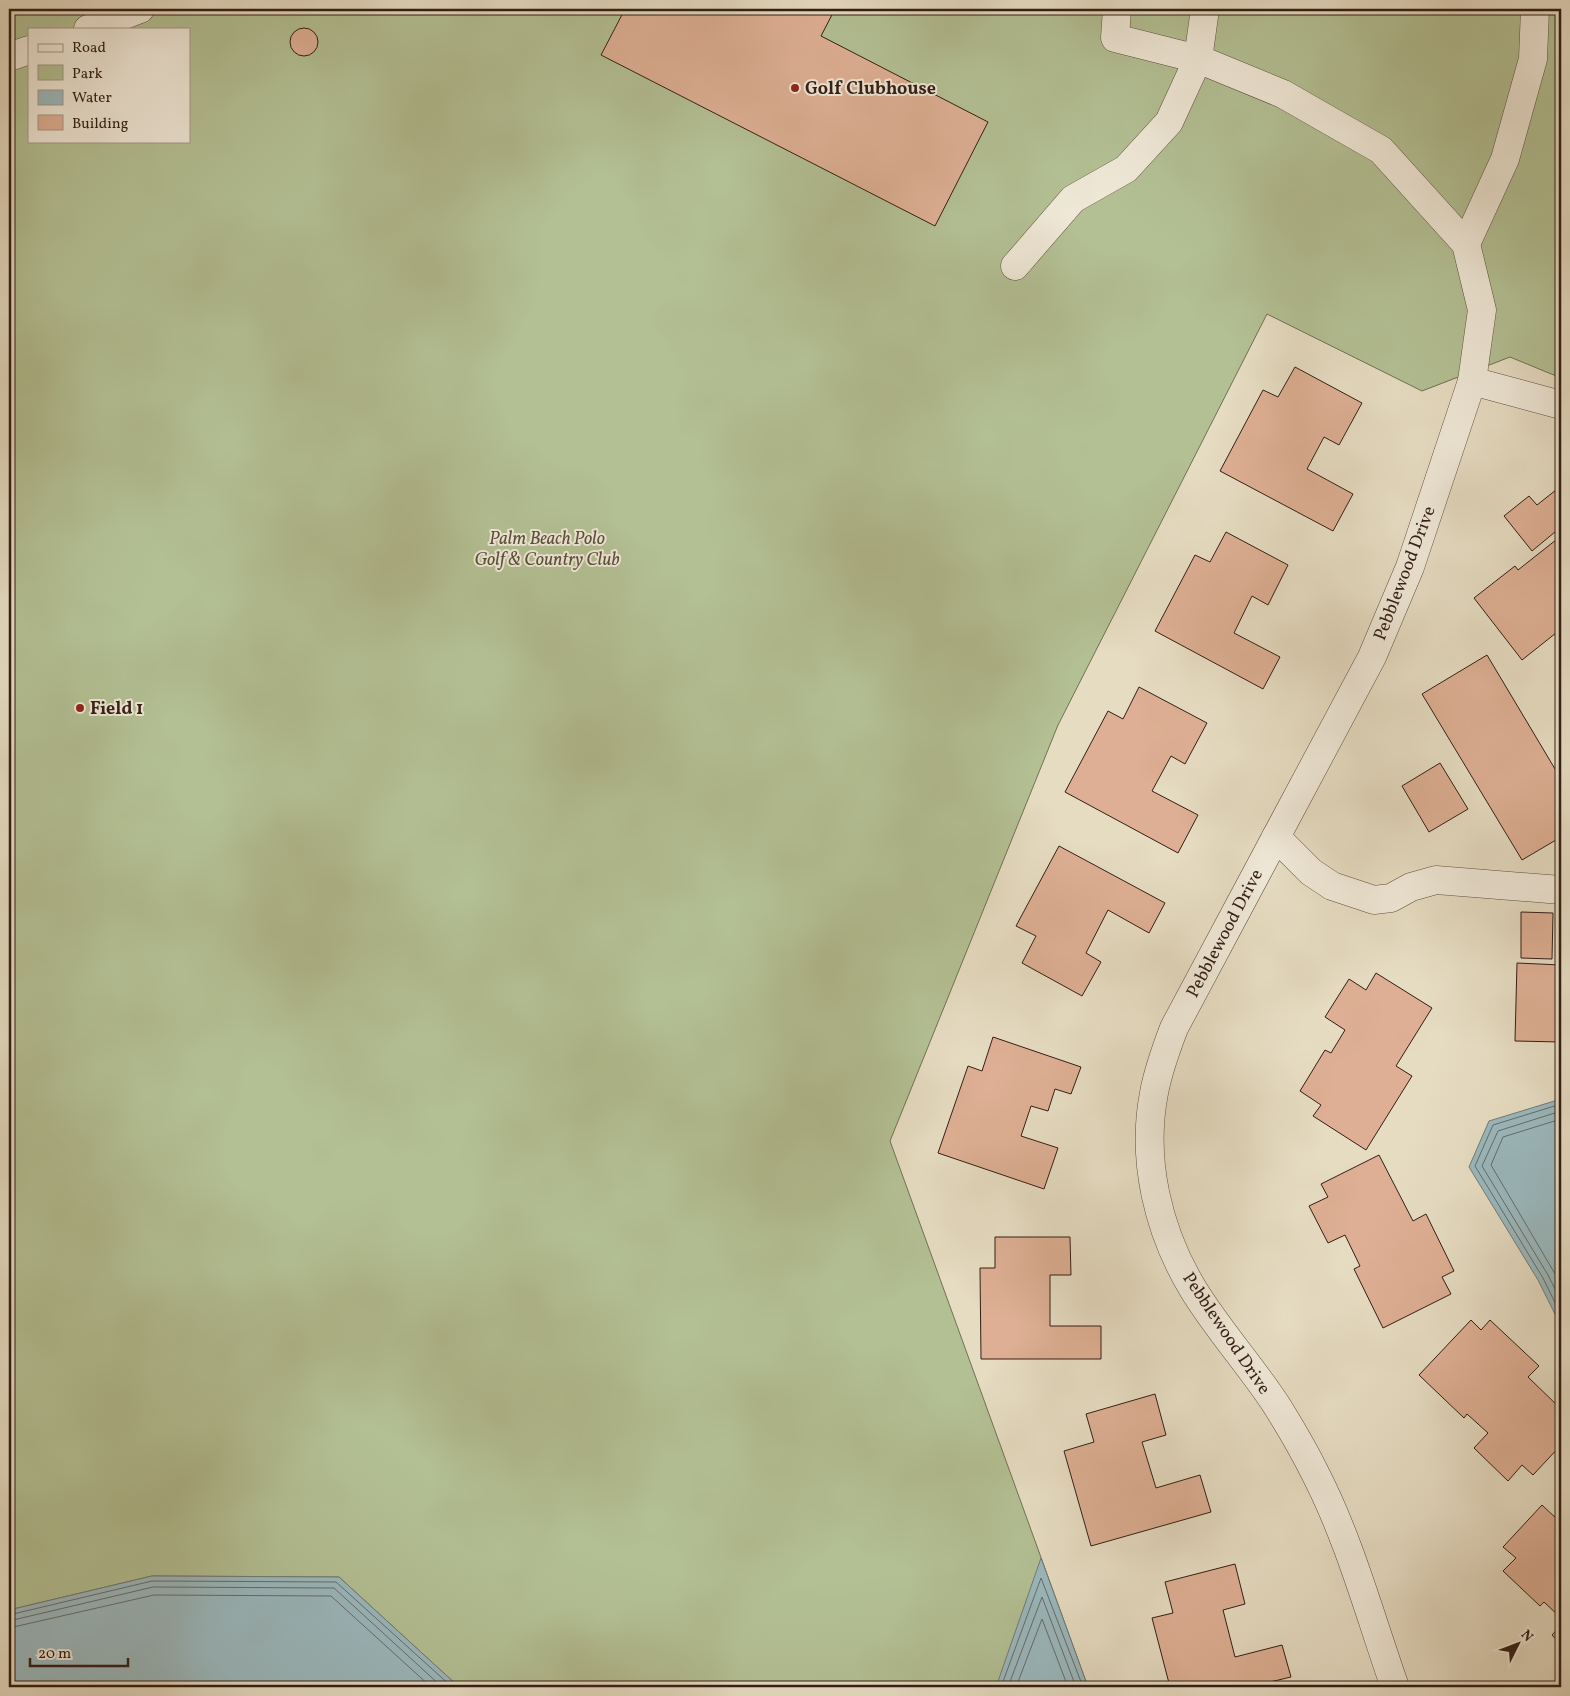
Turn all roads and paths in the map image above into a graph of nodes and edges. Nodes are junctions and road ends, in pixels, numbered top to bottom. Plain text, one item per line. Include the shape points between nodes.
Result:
1 (140, 9) edge
2 (1117, 9) edge
3 (1205, 9) edge
4 (1535, 9) edge
5 (91, 28) edge
6 (28, 50) edge
7 (9, 57) edge
8 (1198, 59) junction
9 (1466, 244) junction
10 (1015, 266) dead end
11 (1472, 381) junction
12 (1561, 406) edge
13 (1276, 837) junction
14 (1561, 890) edge
15 (1395, 1687) edge

1 - 5 street
2 - 8 street via 1115,38
3 - 8 street
4 - 9 street via 1533,59 1506,158
6 - 7 street
8 - 9 street via 1284,94 1382,150
8 - 10 street via 1169,122 1126,169 1073,199
9 - 11 street, Pebblewood Drive via 1482,310
11 - 12 street
11 - 13 street, Pebblewood Drive via 1410,567 1372,657
13 - 14 street via 1311,872 1332,886 1361,898 1391,898 1411,887 1436,880
13 - 15 street, Pebblewood Drive via 1174,1028 1154,1094 1150,1160 1155,1196 1172,1249 1189,1281 1276,1406 1315,1473 1345,1544

